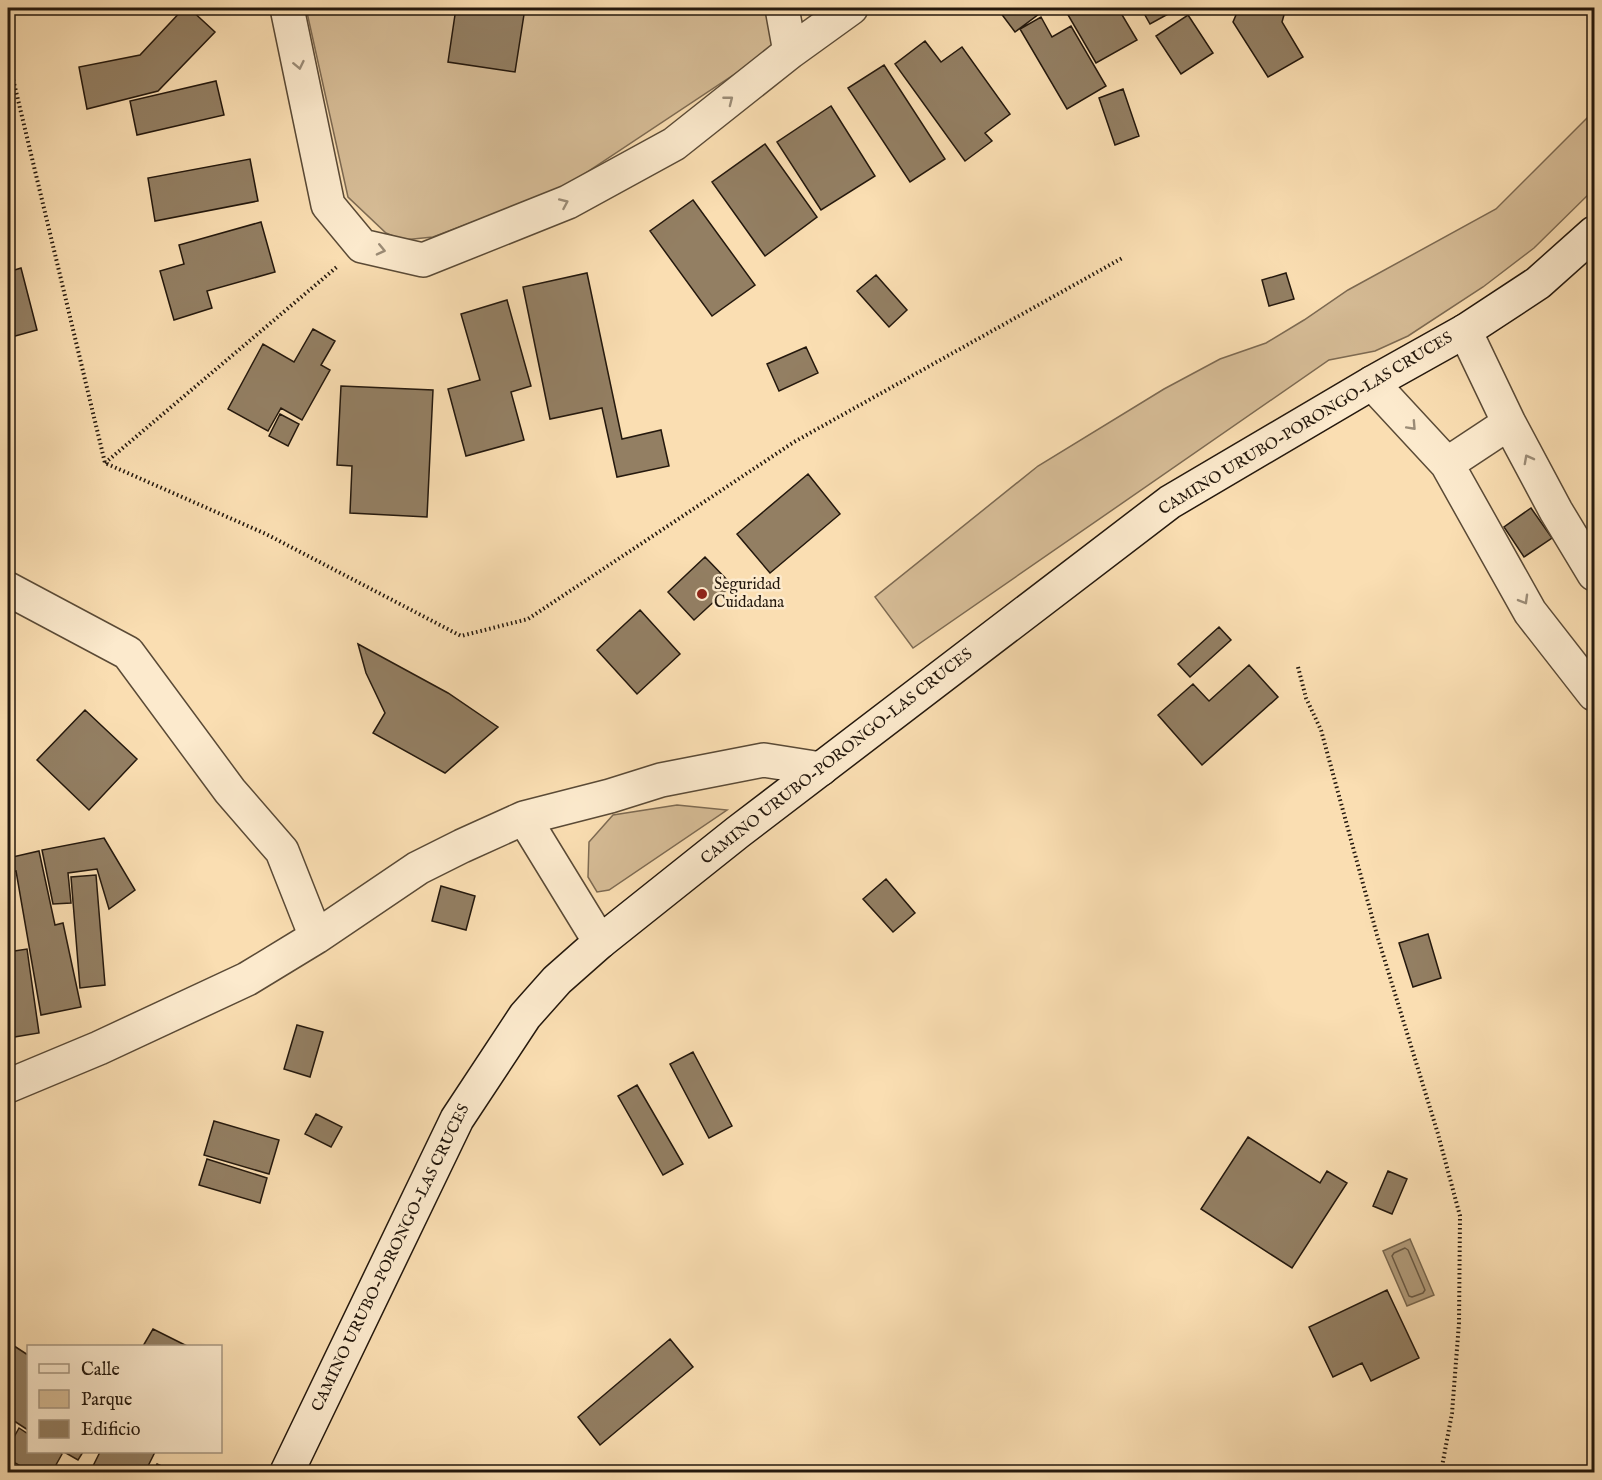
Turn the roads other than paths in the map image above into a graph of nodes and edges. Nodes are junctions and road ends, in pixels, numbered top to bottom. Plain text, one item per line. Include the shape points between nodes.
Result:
1 (287, 8) edge
2 (782, 8) edge
3 (851, 8) edge
4 (790, 52) junction
5 (1594, 233) edge
6 (1465, 330) junction
7 (1372, 383) junction
8 (1509, 423) junction
9 (1447, 464) junction
10 (1594, 574) edge
11 (8, 589) edge
12 (1594, 694) edge
13 (821, 769) junction
14 (524, 818) junction
15 (316, 937) junction
16 (600, 942) junction
17 (8, 1086) edge
18 (287, 1473) edge

1 -> 4 street via 328,205 362,246 423,260 568,202 674,144
2 - 4 street
3 - 4 street
5 - 6 street, CAMINO URUBO-PORONGO-LAS CRUCES via 1538,283
6 - 7 street, CAMINO URUBO-PORONGO-LAS CRUCES
6 - 8 street
7 -> 9 street
7 - 13 street, CAMINO URUBO-PORONGO-LAS CRUCES via 1170,502
8 - 9 street
10 -> 8 street
9 -> 12 street via 1530,612
11 - 15 street via 128,653 230,791 282,851
13 - 14 street via 764,760 662,780
13 - 16 street, CAMINO URUBO-PORONGO-LAS CRUCES
14 - 15 street via 418,868
14 - 16 street
15 - 17 street via 247,979
16 - 18 street, CAMINO URUBO-PORONGO-LAS CRUCES via 557,980 525,1016 457,1119

